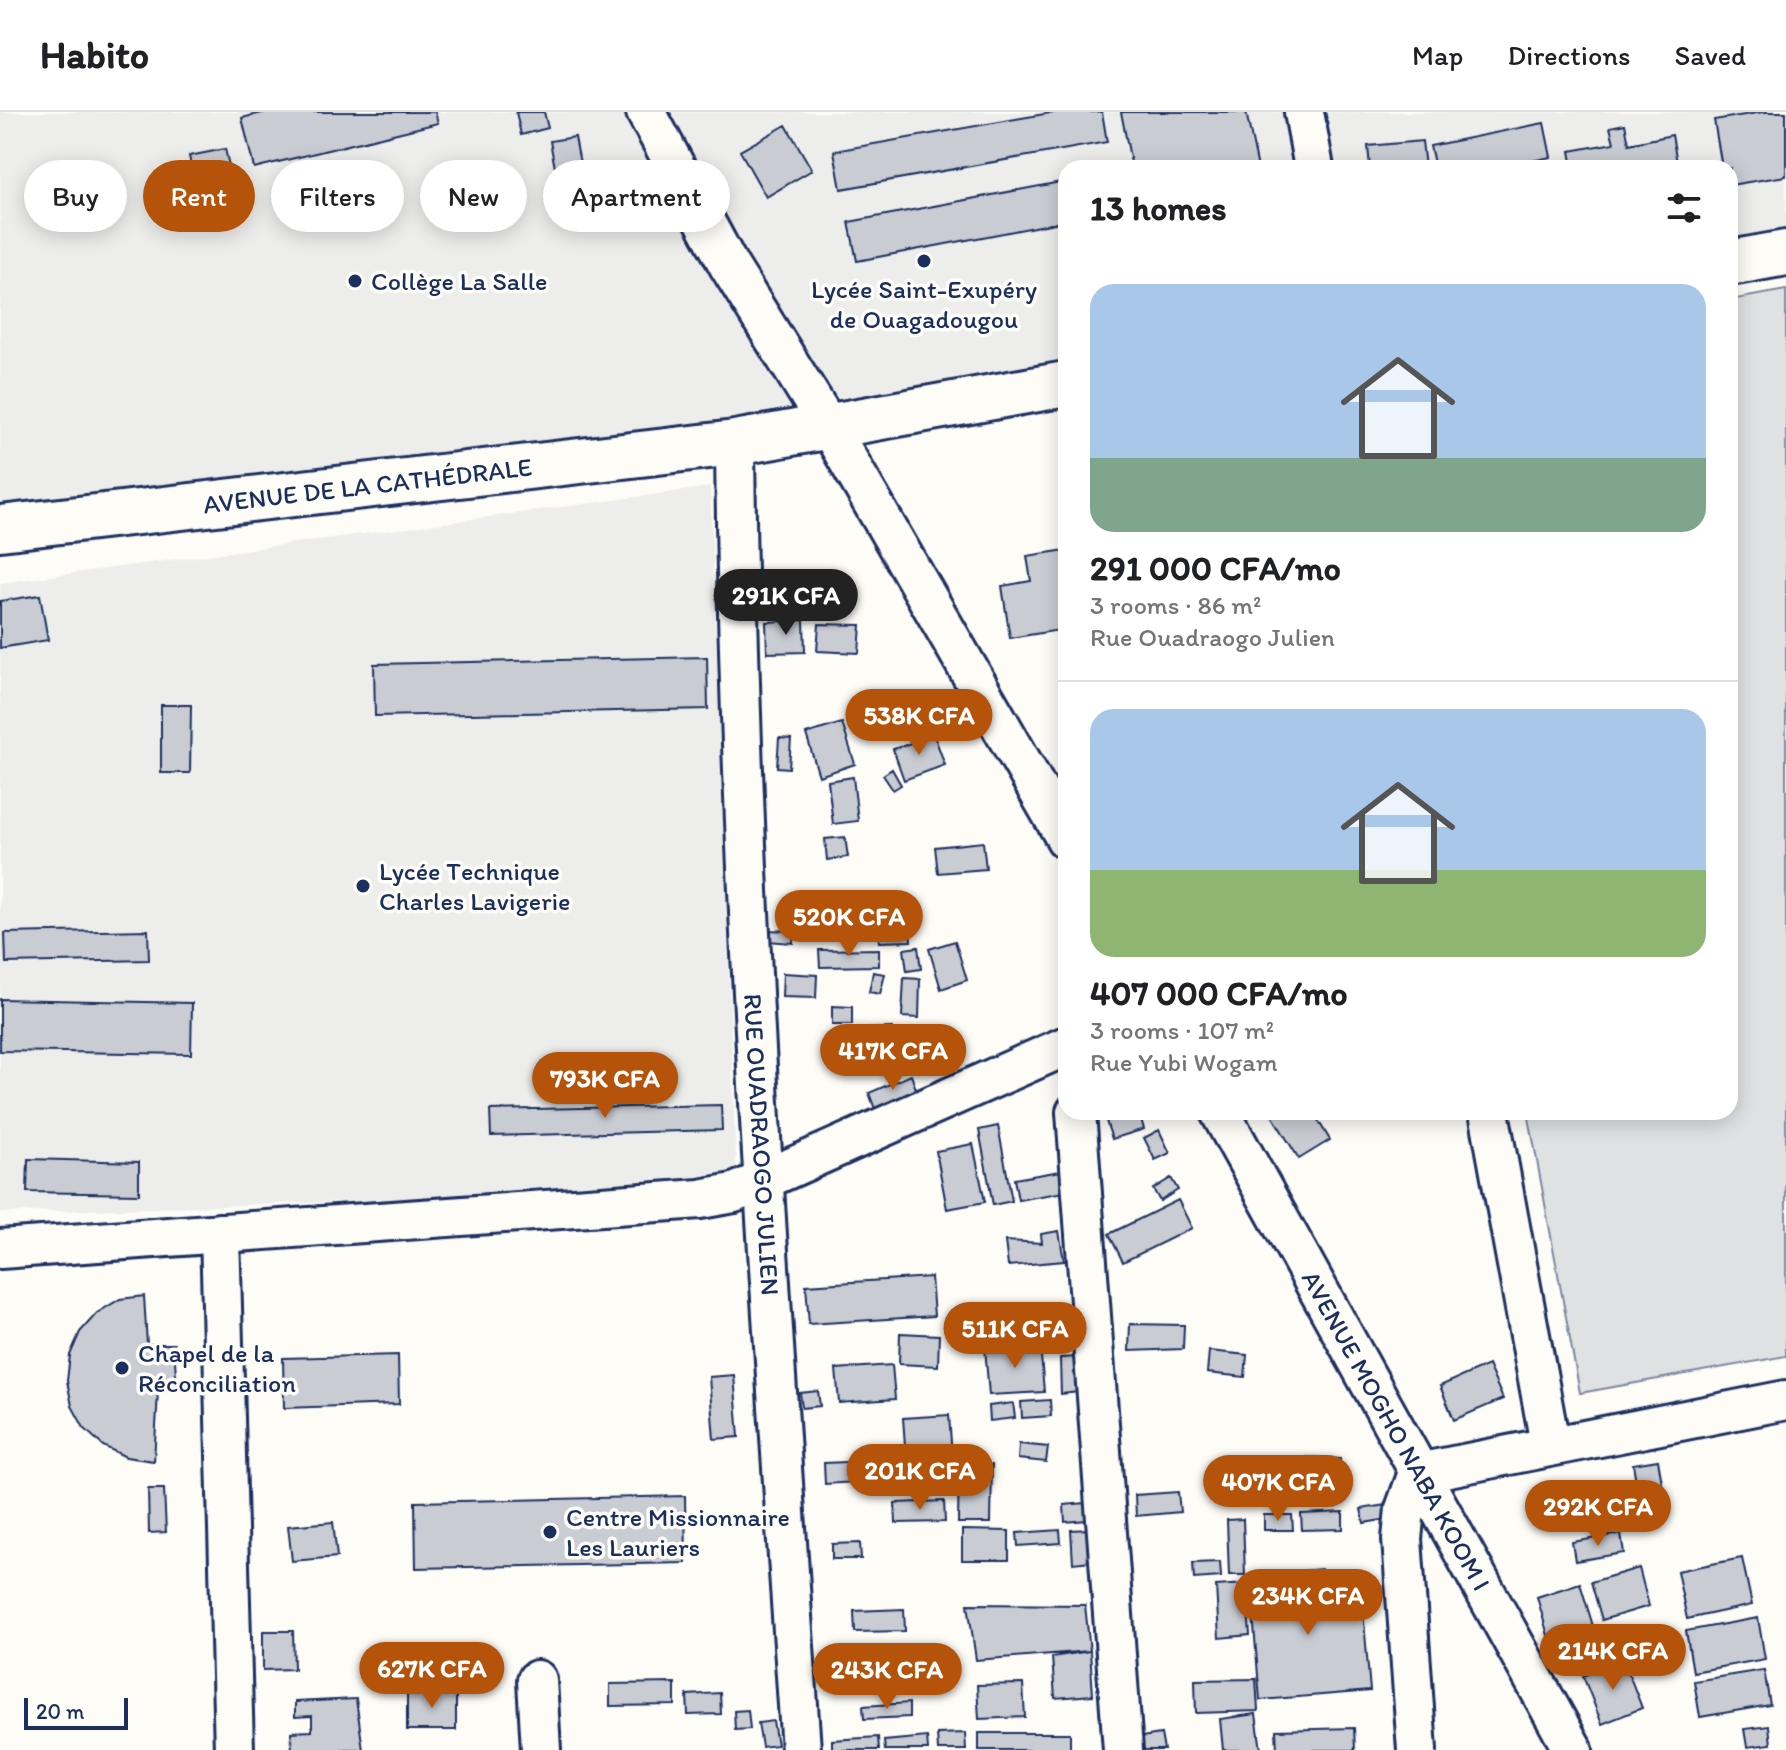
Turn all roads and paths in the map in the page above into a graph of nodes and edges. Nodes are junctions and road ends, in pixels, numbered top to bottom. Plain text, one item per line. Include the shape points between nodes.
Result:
1 (646, 112) edge
2 (1304, 112) edge
3 (1313, 160) edge
4 (1786, 253) edge
5 (1738, 262) edge
6 (1058, 385) edge
7 (829, 427) junction
8 (735, 443) junction
9 (0, 528) edge
10 (1058, 825) edge
11 (1058, 1050) edge
12 (1077, 1120) edge
13 (1224, 1120) edge
14 (1490, 1120) edge
15 (763, 1181) junction
16 (220, 1233) junction
17 (0, 1249) edge
18 (1786, 1400) edge
19 (1550, 1444) junction
20 (1418, 1473) junction
21 (537, 1680) dead end
22 (234, 1750) edge
23 (541, 1750) edge
24 (801, 1750) edge
25 (1123, 1750) edge
26 (1417, 1750) edge
27 (1573, 1750) edge

1 - 7 street via 729,266
2 - 3 street
4 - 5 main road
6 - 7 main road, AVENUE DE LA CATHÉDRALE
7 - 8 main road, AVENUE DE LA CATHÉDRALE
7 - 10 street
8 - 9 main road, AVENUE DE LA CATHÉDRALE
8 - 15 street, RUE OUADRAOGO JULIEN via 737,676
11 - 15 street
12 - 25 street
13 - 20 street, AVENUE MOGHO NABA KOOM I
14 - 19 street
15 - 16 street via 700,1199
15 - 24 street, RUE OUADRAOGO JULIEN
16 - 17 street
16 - 22 street
18 - 19 street
19 - 20 street
20 - 26 street via 1405,1509 1402,1539
20 - 27 street, AVENUE MOGHO NABA KOOM I
21 - 23 street

